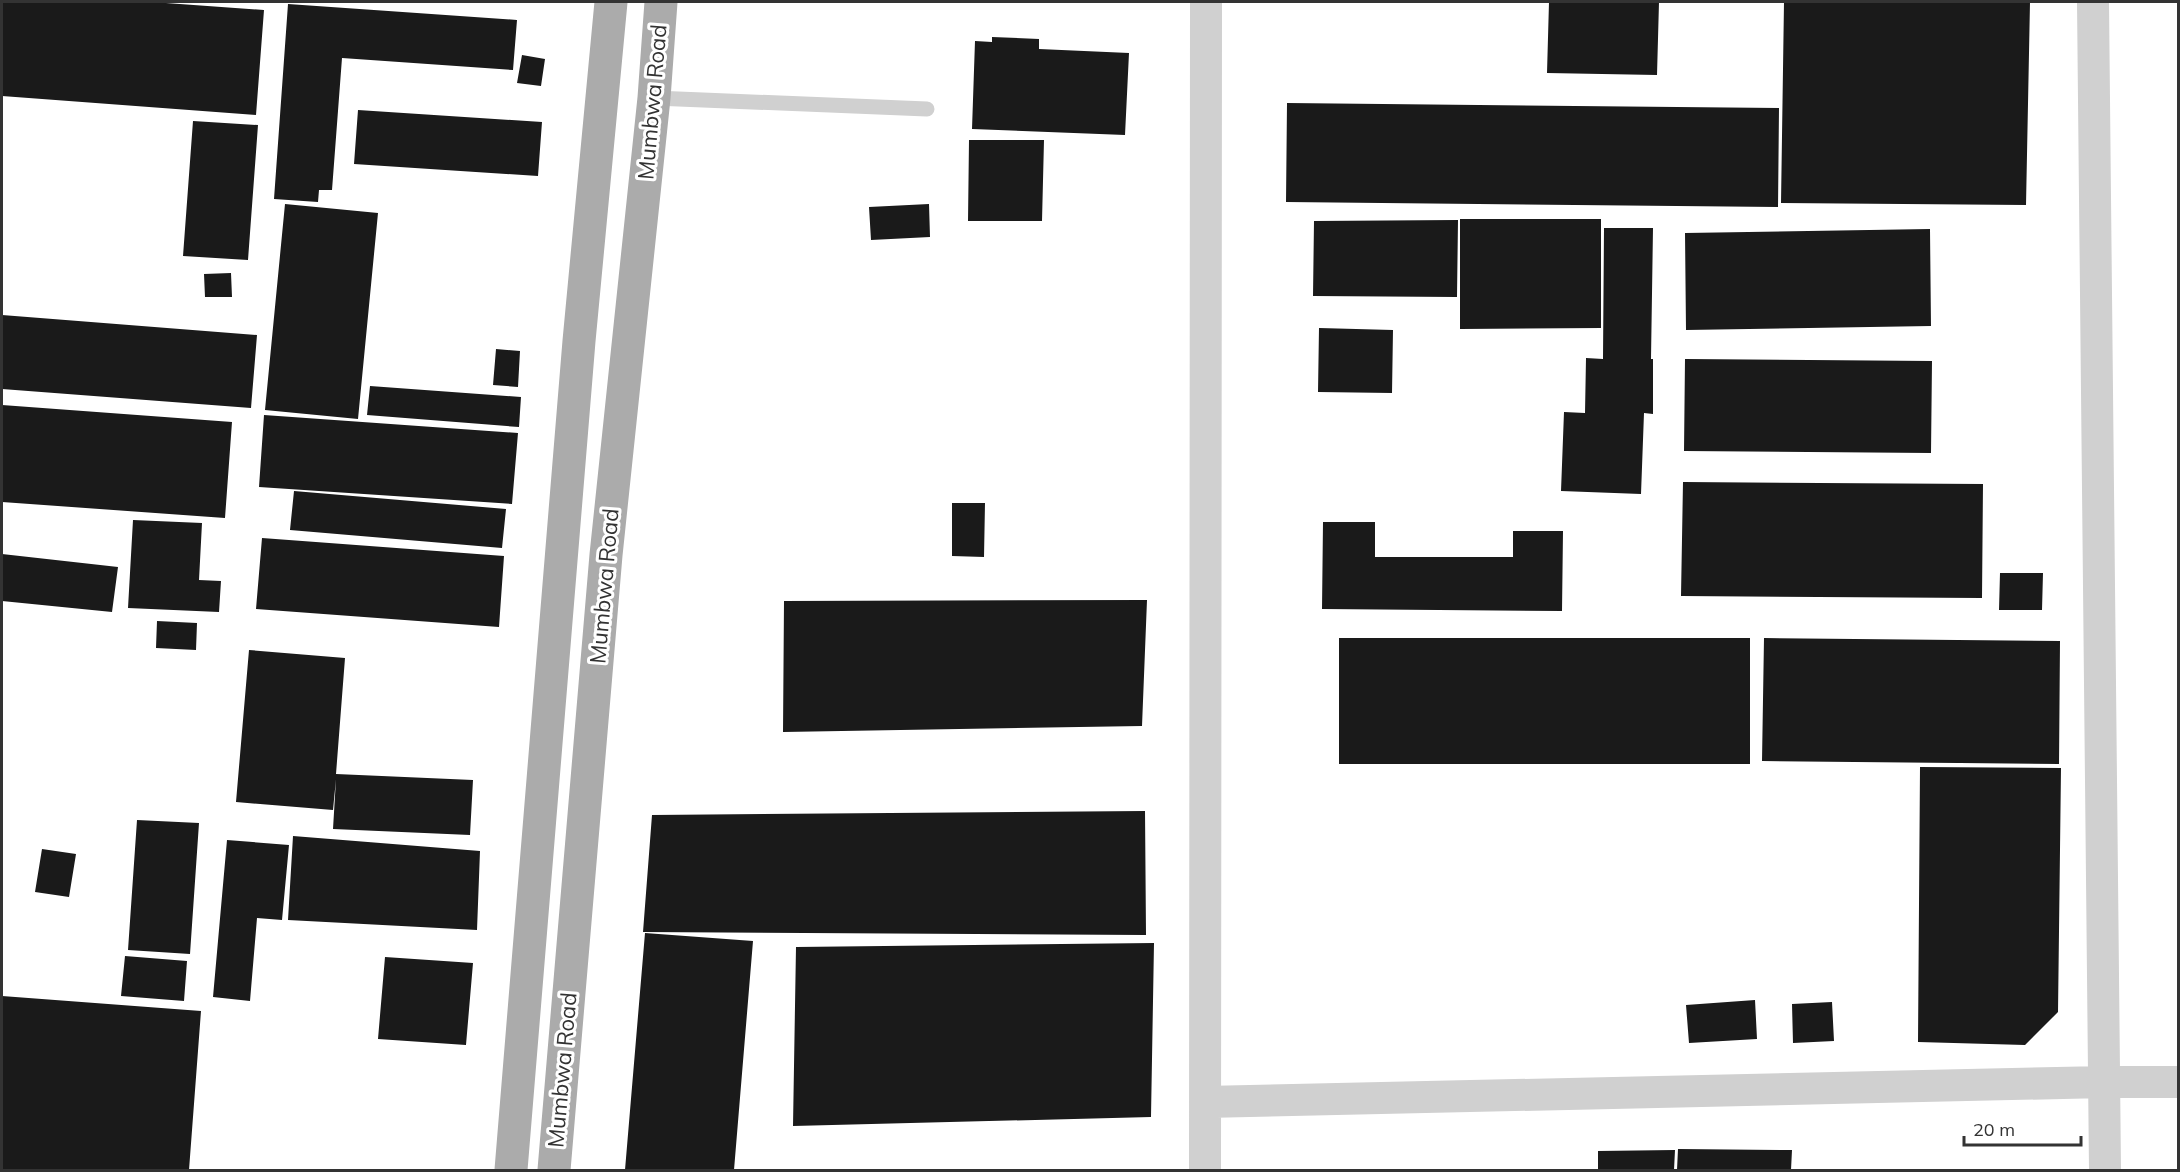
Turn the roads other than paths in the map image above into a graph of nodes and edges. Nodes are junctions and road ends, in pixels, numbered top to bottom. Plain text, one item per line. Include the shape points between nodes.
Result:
1 (611, 2) edge
2 (661, 2) edge
3 (1206, 2) edge
4 (2092, 2) edge
5 (654, 98) junction
6 (927, 109) dead end
7 (2105, 1082) junction
8 (2178, 1083) edge
9 (1205, 1102) junction
10 (512, 1170) edge
11 (554, 1170) edge
12 (1205, 1170) edge
13 (2105, 1170) edge

1 - 10 main road, Mumbwa Road via 579,341
2 - 5 main road, Mumbwa Road
3 - 9 street
4 - 7 street
5 - 6 lane
5 - 11 main road, Mumbwa Road via 606,555
7 - 8 street
7 - 9 street
7 - 13 street
9 - 12 street

